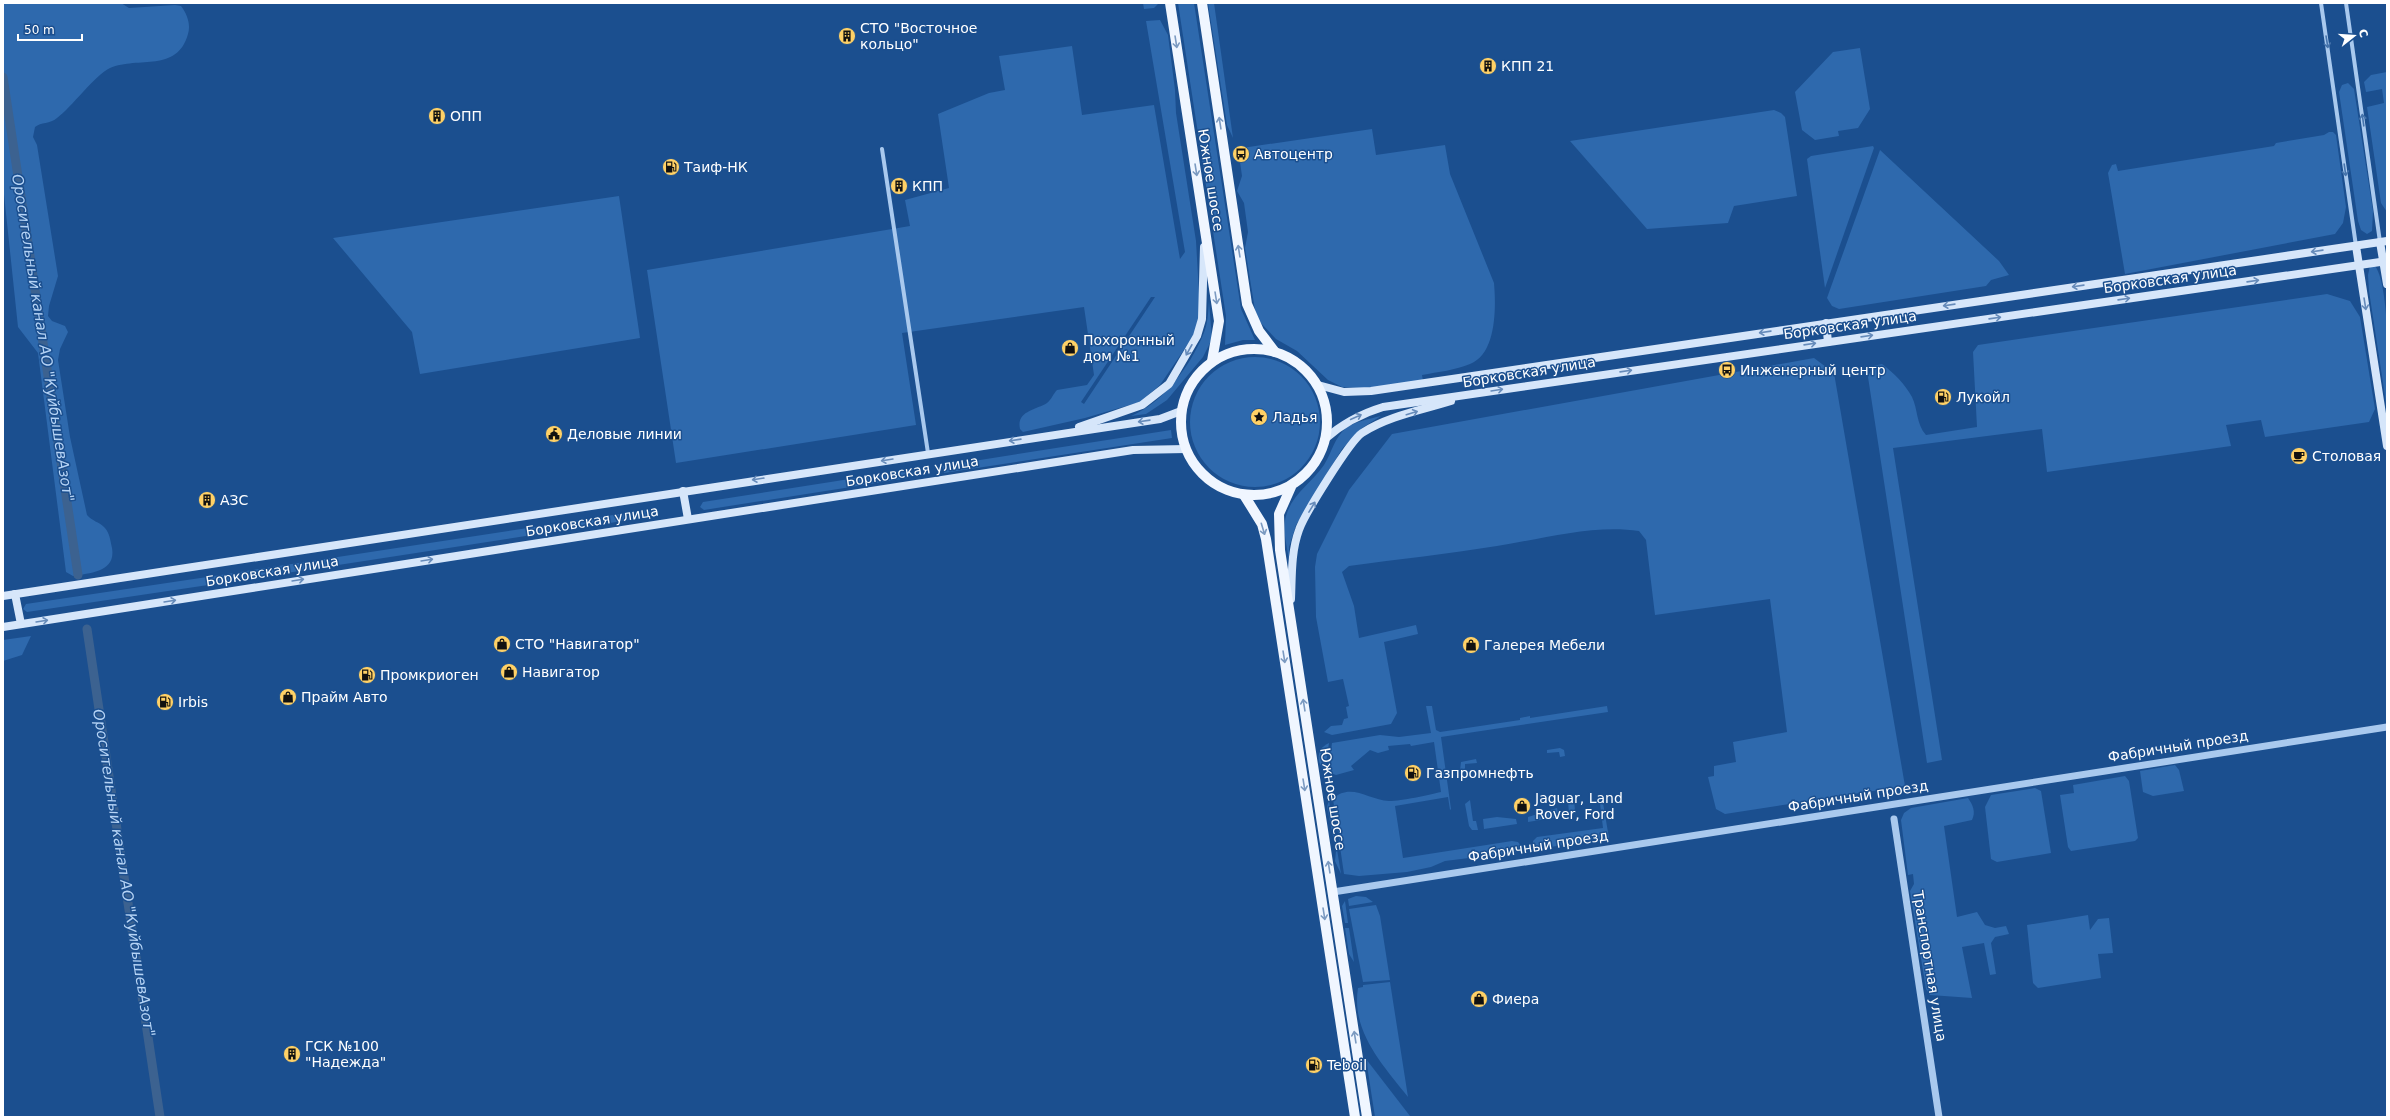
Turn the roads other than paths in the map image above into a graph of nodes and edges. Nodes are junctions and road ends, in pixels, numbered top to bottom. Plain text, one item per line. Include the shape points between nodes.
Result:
1 (1170, 3) edge
2 (1202, 3) edge
3 (2321, 3) edge
4 (2346, 3) edge
5 (882, 149) dead end
6 (1201, 202) junction
7 (2383, 241) edge
8 (2356, 246) junction
9 (2385, 261) edge
10 (2359, 266) junction
11 (2387, 284) edge
12 (1826, 323) junction
13 (1828, 342) junction
14 (1275, 352) junction
15 (1212, 361) junction
16 (1318, 385) junction
17 (1477, 393) junction
18 (1181, 411) junction
19 (1058, 434) junction
20 (1325, 439) junction
21 (2387, 446) edge
22 (1186, 449) junction
23 (928, 453) junction
24 (1291, 487) junction
25 (683, 491) junction
26 (1244, 495) junction
27 (688, 519) junction
28 (15, 594) junction
29 (3, 596) edge
30 (1290, 612) junction
31 (21, 624) junction
32 (3, 627) edge
33 (2387, 727) edge
34 (1894, 819) dead end
35 (1333, 892) junction
36 (1355, 1117) edge
37 (1367, 1117) edge
38 (1939, 1117) edge

1 -> 6 main road, Южное шоссе
14 -> 2 main road, Южное шоссе via 1259,331 1247,304
3 -> 8 street
7 -> 4 street
5 - 23 street
6 -> 15 main road, Южное шоссе via 1219,321
6 -> 19 main road via 1204,245 1202,319 1197,336 1180,367 1169,384 1142,405
7 - 8 main road, Борковская улица
7 - 9 main road
8 - 10 main road
8 -> 12 main road, Борковская улица
9 - 10 main road, Борковская улица
9 - 11 main road
13 -> 10 main road, Борковская улица
10 -> 21 main road
12 - 13 main road
12 -> 16 main road, Борковская улица via 1372,391 1344,392
17 -> 13 main road, Борковская улица
14 - 15 main road via 1244,349 1222,355
14 - 16 main road via 1295,361
15 - 18 main road via 1189,386
16 - 20 main road via 1327,412
20 -> 17 main road, Борковская улица via 1355,416 1378,409
30 -> 17 main road via 1292,555 1299,528 1345,452 1360,434 1378,424
18 -> 19 main road, Борковская улица via 1160,419
18 - 22 main road via 1181,431
19 -> 23 main road, Борковская улица
20 - 24 main road via 1310,470
22 - 26 main road via 1194,465 1211,482
22 - 27 main road, Борковская улица via 1133,450
23 -> 25 main road, Борковская улица
24 - 26 main road via 1268,495
24 - 30 main road, Южное шоссе via 1279,514 1278,529
25 - 27 main road
25 - 28 main road, Борковская улица
26 -> 36 main road, Южное шоссе via 1262,524 1266,539
31 -> 27 main road, Борковская улица
28 - 29 main road, Борковская улица
28 - 31 main road
35 -> 30 main road, Южное шоссе
31 - 32 main road, Борковская улица
33 - 35 street, Фабричный проезд
34 - 38 street, Транспортная улица
37 -> 35 main road, Южное шоссе

